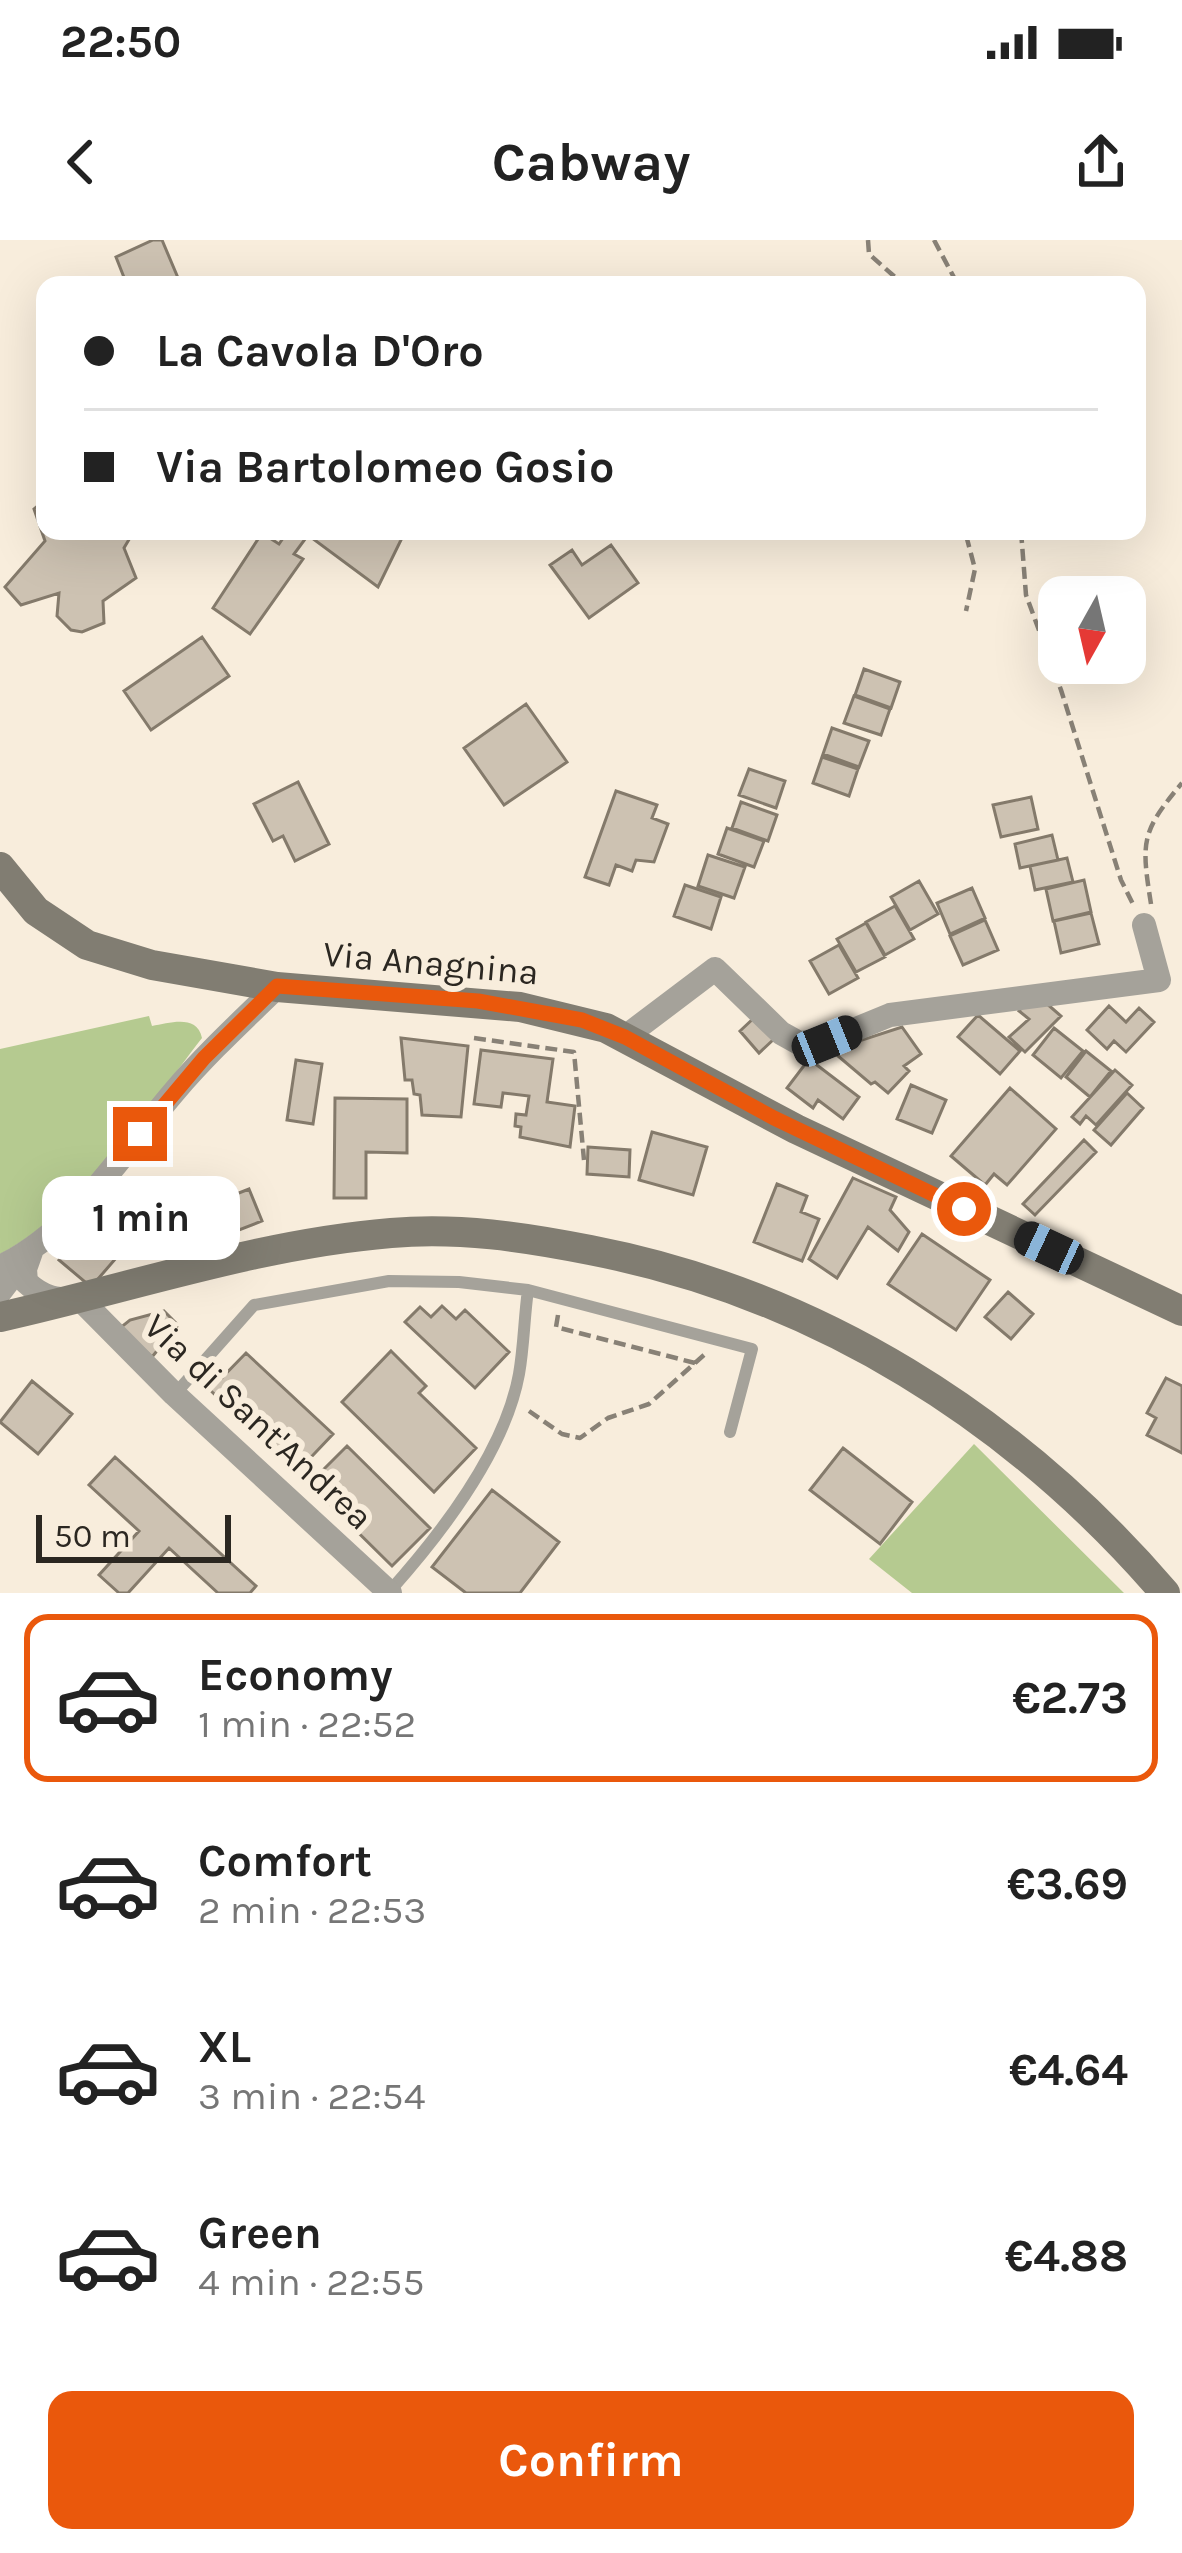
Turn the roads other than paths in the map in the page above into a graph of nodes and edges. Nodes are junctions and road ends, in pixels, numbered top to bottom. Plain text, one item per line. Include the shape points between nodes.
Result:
1 (0, 867) edge
2 (1144, 925) road end
3 (277, 986) junction
4 (625, 1037) junction
5 (32, 1252) junction
6 (0, 1267) edge
7 (0, 1292) edge
8 (527, 1296) junction
9 (80, 1299) junction
10 (1182, 1311) edge
11 (0, 1317) edge
12 (175, 1394) junction
13 (730, 1432) dead end
14 (389, 1593) edge
15 (1165, 1593) edge

1 - 3 main road, Via Anagnina via 36,911 87,945 171,970
2 - 4 street via 1160,980 890,1016 827,1041 799,1042 717,968
3 - 4 main road, Via Anagnina via 520,1007
3 - 5 street
4 - 10 main road, Via Anagnina via 774,1118
5 - 6 street
5 - 7 street
5 - 9 street via 26,1282 46,1297
8 - 12 lane via 459,1282 388,1281 254,1305
8 - 13 lane via 752,1348
8 - 14 lane via 518,1378 494,1445 430,1546
9 - 11 main road
9 - 12 street, Via di Sant'Andrea
9 - 15 main road via 258,1254 396,1232 533,1240 685,1271 797,1312 950,1401 1051,1477
12 - 14 street, Via di Sant'Andrea

